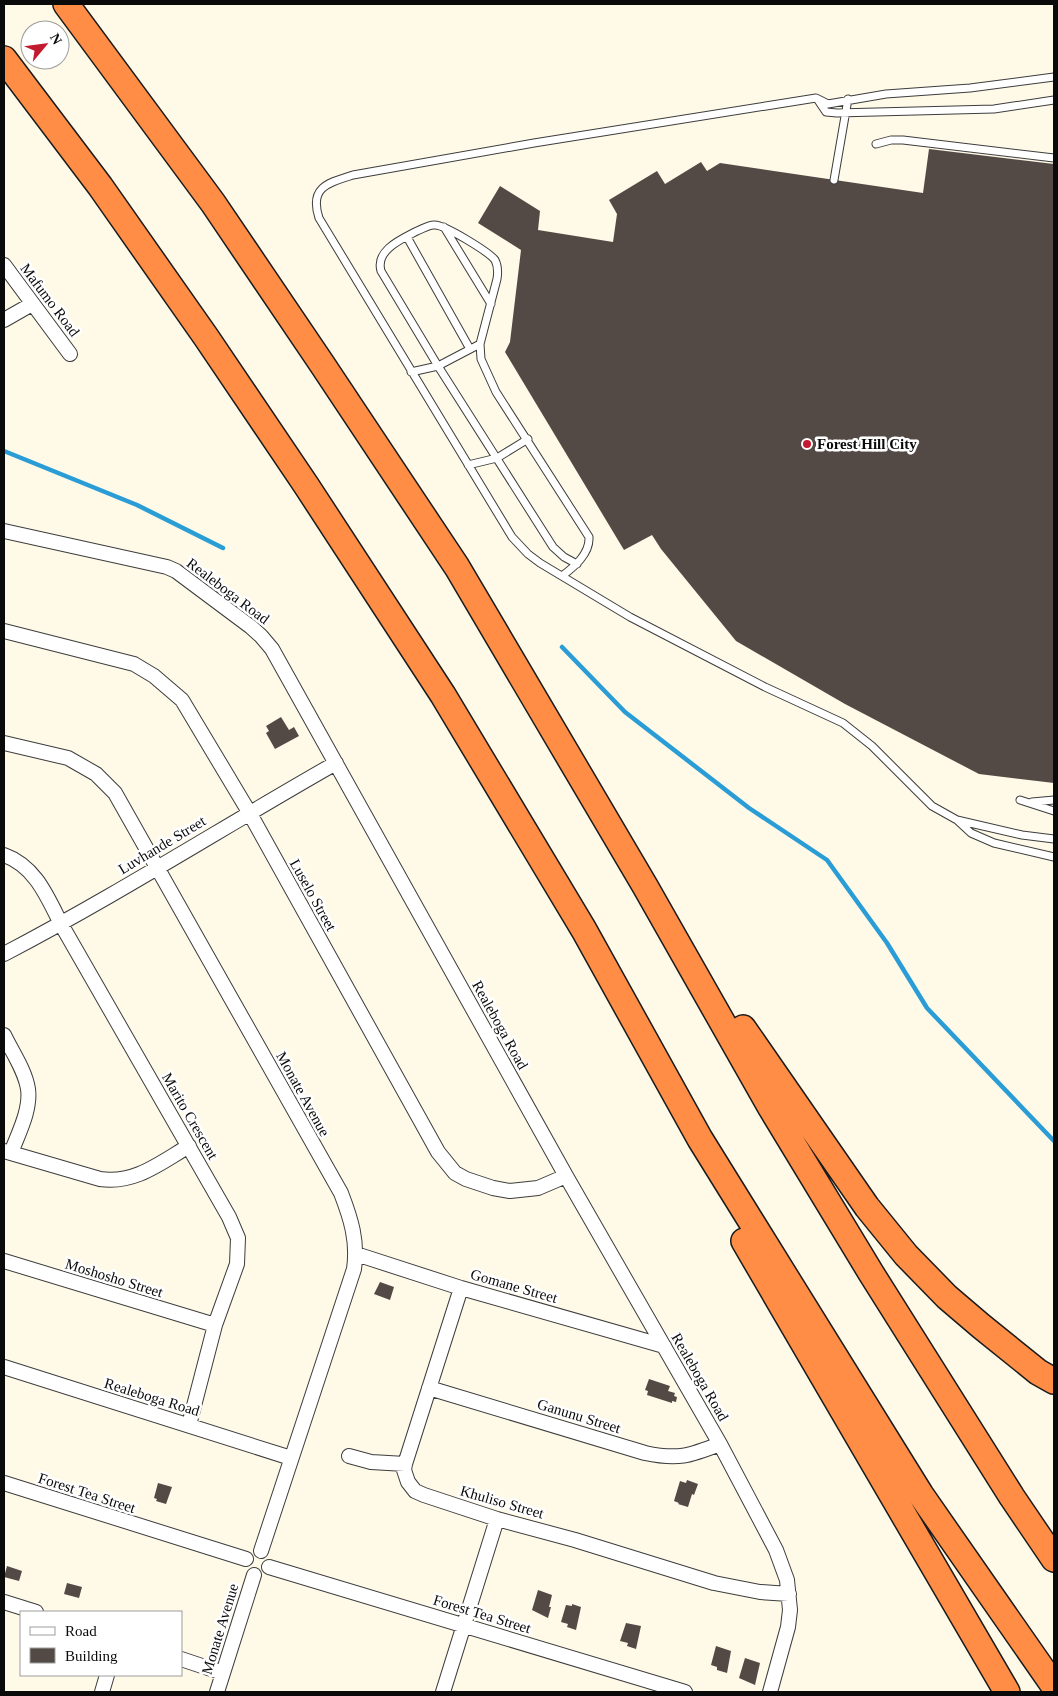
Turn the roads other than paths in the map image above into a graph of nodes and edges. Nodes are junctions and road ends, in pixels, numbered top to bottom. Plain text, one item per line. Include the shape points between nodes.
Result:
1 (66, 4) edge
2 (4, 59) edge
3 (1054, 78) edge
4 (816, 98) junction
5 (848, 99) junction
6 (1054, 100) edge
7 (845, 113) junction
8 (876, 144) dead end
9 (1054, 158) edge
10 (834, 180) dead end
11 (444, 227) junction
12 (407, 236) junction
13 (4, 265) edge
14 (32, 304) junction
15 (491, 304) junction
16 (4, 320) edge
17 (480, 344) junction
18 (470, 349) junction
19 (70, 354) dead end
20 (438, 366) junction
21 (411, 372) junction
22 (528, 439) junction
23 (497, 458) junction
24 (468, 465) junction
25 (4, 533) edge
26 (577, 564) junction
27 (562, 576) junction
28 (4, 631) edge
29 (856, 734) junction
30 (871, 737) dead end
31 (4, 743) edge
32 (336, 763) junction
33 (1020, 800) dead end
34 (1054, 800) edge
35 (1029, 802) junction
36 (1054, 811) edge
37 (249, 812) junction
38 (957, 820) junction
39 (1054, 839) edge
40 (4, 855) edge
41 (1054, 857) edge
42 (157, 868) junction
43 (645, 886) junction
44 (60, 924) junction
45 (4, 954) edge
46 (4, 1035) edge
47 (700, 1140) junction
48 (189, 1146) junction
49 (7, 1152) edge
50 (566, 1176) junction
51 (356, 1254) junction
52 (4, 1261) edge
53 (461, 1288) junction
54 (215, 1325) junction
55 (664, 1346) junction
56 (4, 1367) edge
57 (1054, 1381) edge
58 (429, 1388) junction
59 (189, 1425) junction
60 (720, 1444) junction
61 (348, 1456) dead end
62 (291, 1458) junction
63 (405, 1464) junction
64 (4, 1483) edge
65 (497, 1519) junction
66 (261, 1551) junction
67 (246, 1559) junction
68 (1054, 1559) edge
69 (269, 1567) junction
70 (254, 1575) junction
71 (789, 1594) junction
72 (4, 1602) edge
73 (33, 1611) edge
74 (465, 1626) junction
75 (182, 1659) edge
76 (223, 1674) junction
77 (107, 1676) edge
78 (1054, 1686) edge
79 (102, 1692) edge
80 (217, 1692) edge
81 (443, 1692) edge
82 (685, 1692) edge
83 (770, 1692) edge
84 (1007, 1692) edge

1 - 43 highway via 213,203 456,567
2 - 47 highway via 100,186 211,346 443,695 584,930
3 - 5 lane
4 - 5 lane via 828,104
4 - 7 lane via 826,112
4 - 21 lane via 524,144 330,182 318,192 314,205 319,218
5 - 7 lane
6 - 7 lane via 994,110
7 - 10 lane
8 - 9 lane via 903,140
11 - 12 lane via 429,225
11 - 15 lane
11 - 15 lane via 494,260 498,268
12 - 18 lane
12 - 20 lane via 386,251 381,270
13 - 14 street, Mafumo Road
14 - 16 street
14 - 19 street, Mafumo Road
15 - 17 lane
17 - 18 lane
17 - 22 lane via 481,359 496,392
18 - 20 lane
20 - 21 lane
20 - 23 lane
21 - 24 lane
22 - 23 lane
22 - 26 lane via 588,533 590,541
23 - 24 lane
23 - 26 lane via 553,547
24 - 27 lane via 519,545
25 - 32 street, Realeboga Road via 167,567 184,576 268,643
26 - 27 lane
27 - 29 lane via 630,617 765,687 843,723
28 - 37 street, Luselo Street via 122,660 154,676 189,708
29 - 30 lane
29 - 38 lane via 932,806
31 - 42 street, Monate Avenue via 68,758 96,774 115,792
32 - 37 street, Luvhande Street
32 - 50 street, Realeboga Road
33 - 35 lane
34 - 35 lane
35 - 36 lane
37 - 42 street, Luvhande Street
37 - 50 street, Luselo Street via 446,1164 466,1179 510,1191 538,1188
38 - 39 lane
38 - 41 lane via 971,833 994,843
40 - 44 street, Marito Crescent via 24,865 36,879
42 - 44 street, Luvhande Street
42 - 51 street, Monate Avenue via 341,1193 354,1230
43 - 57 highway via 831,1156 906,1255 981,1326
43 - 68 highway via 771,1108 871,1273
44 - 45 street, Luvhande Street
44 - 48 street, Marito Crescent
46 - 49 street via 24,1075 28,1091 27,1108
47 - 78 highway via 921,1495
47 - 84 highway via 717,1189 736,1228
48 - 49 street via 137,1175 113,1181
48 - 54 street, Marito Crescent via 238,1238 237,1264
50 - 55 street, Realeboga Road
51 - 53 street, Gomane Street
51 - 62 street, Monate Avenue via 354,1269
52 - 54 street, Moshosho Street
53 - 55 street, Gomane Street
53 - 58 street
54 - 59 street, Marito Crescent
55 - 60 street, Realeboga Road
56 - 59 street, Realeboga Road
58 - 60 street, Ganunu Street via 660,1456 685,1456
58 - 63 street
59 - 62 street, Realeboga Road
60 - 71 street, Realeboga Road via 776,1550
61 - 63 street via 371,1462
62 - 66 street, Monate Avenue
63 - 65 street, Khuliso Street via 406,1477 415,1491
64 - 67 street, Forest Tea Street
65 - 71 street, Khuliso Street via 714,1583
65 - 74 street
66 - 67 street via 252,1552
66 - 69 street via 268,1557
67 - 70 street via 247,1569
69 - 70 street via 262,1575
69 - 74 street, Forest Tea Street
70 - 76 street, Monate Avenue
71 - 83 street, Realeboga Road via 788,1627
72 - 73 street
74 - 81 street
74 - 82 street, Forest Tea Street
75 - 76 street
76 - 80 street, Monate Avenue
77 - 79 street

